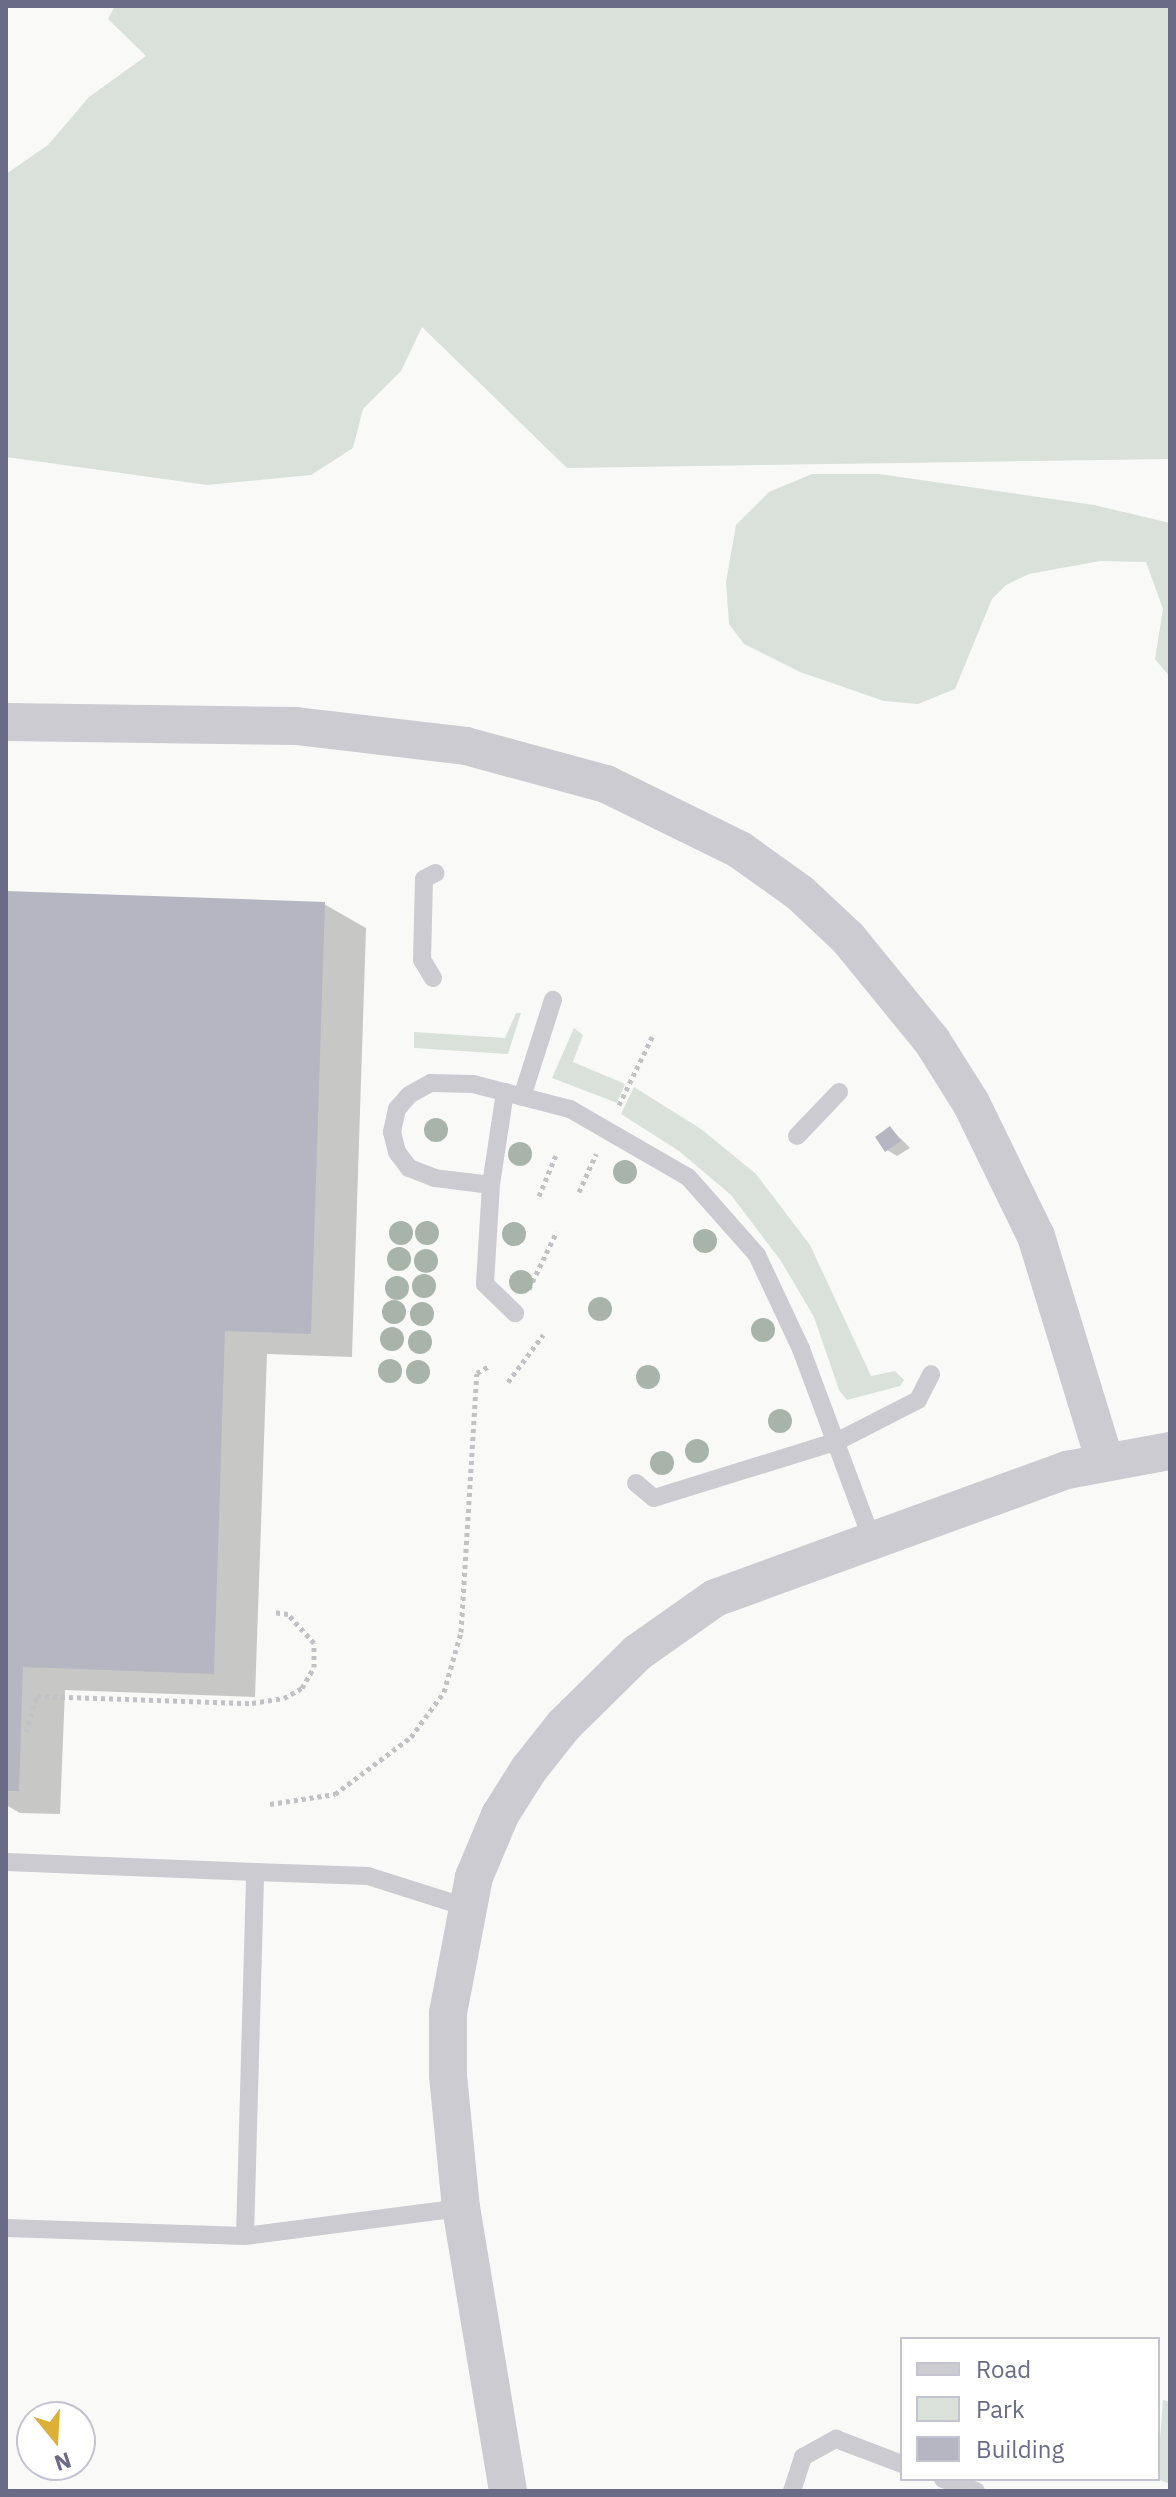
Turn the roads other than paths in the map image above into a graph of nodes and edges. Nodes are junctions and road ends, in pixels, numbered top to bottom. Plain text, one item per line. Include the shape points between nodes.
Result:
1 (6, 722) edge
2 (436, 873) dead end
3 (433, 978) dead end
4 (553, 1000) dead end
5 (839, 1092) dead end
6 (513, 1094) junction
7 (797, 1136) dead end
8 (491, 1185) junction
9 (515, 1313) dead end
10 (931, 1374) dead end
11 (838, 1441) junction
12 (1170, 1451) edge
13 (1105, 1461) junction
14 (636, 1483) dead end
15 (872, 1540) junction
16 (6, 1862) edge
17 (255, 1872) junction
18 (466, 1907) junction
19 (461, 2208) junction
20 (6, 2228) edge
21 (245, 2236) junction
22 (900, 2463) edge
23 (948, 2481) edge
24 (508, 2491) edge
25 (792, 2491) edge
26 (976, 2491) edge

1 - 13 street via 296,726 466,746 606,784 740,850 800,893 848,938 932,1041 971,1103 1036,1236
2 - 3 lane via 424,879 422,960
4 - 6 lane
5 - 7 lane
6 - 8 lane
6 - 8 lane via 473,1084 431,1083 397,1109 392,1132 409,1168 435,1178
6 - 11 lane via 570,1109 688,1177 757,1255
8 - 9 lane via 485,1284
10 - 11 lane via 918,1400
11 - 14 lane via 654,1498
11 - 15 lane
12 - 13 street
13 - 15 street
15 - 18 street via 715,1598 637,1653 564,1725 529,1769 500,1815
16 - 17 lane
17 - 18 lane via 368,1876
17 - 21 lane
18 - 19 street via 448,2013 448,2075
19 - 21 lane
19 - 24 street
20 - 21 lane
22 - 25 lane via 836,2439 803,2457
23 - 26 lane

